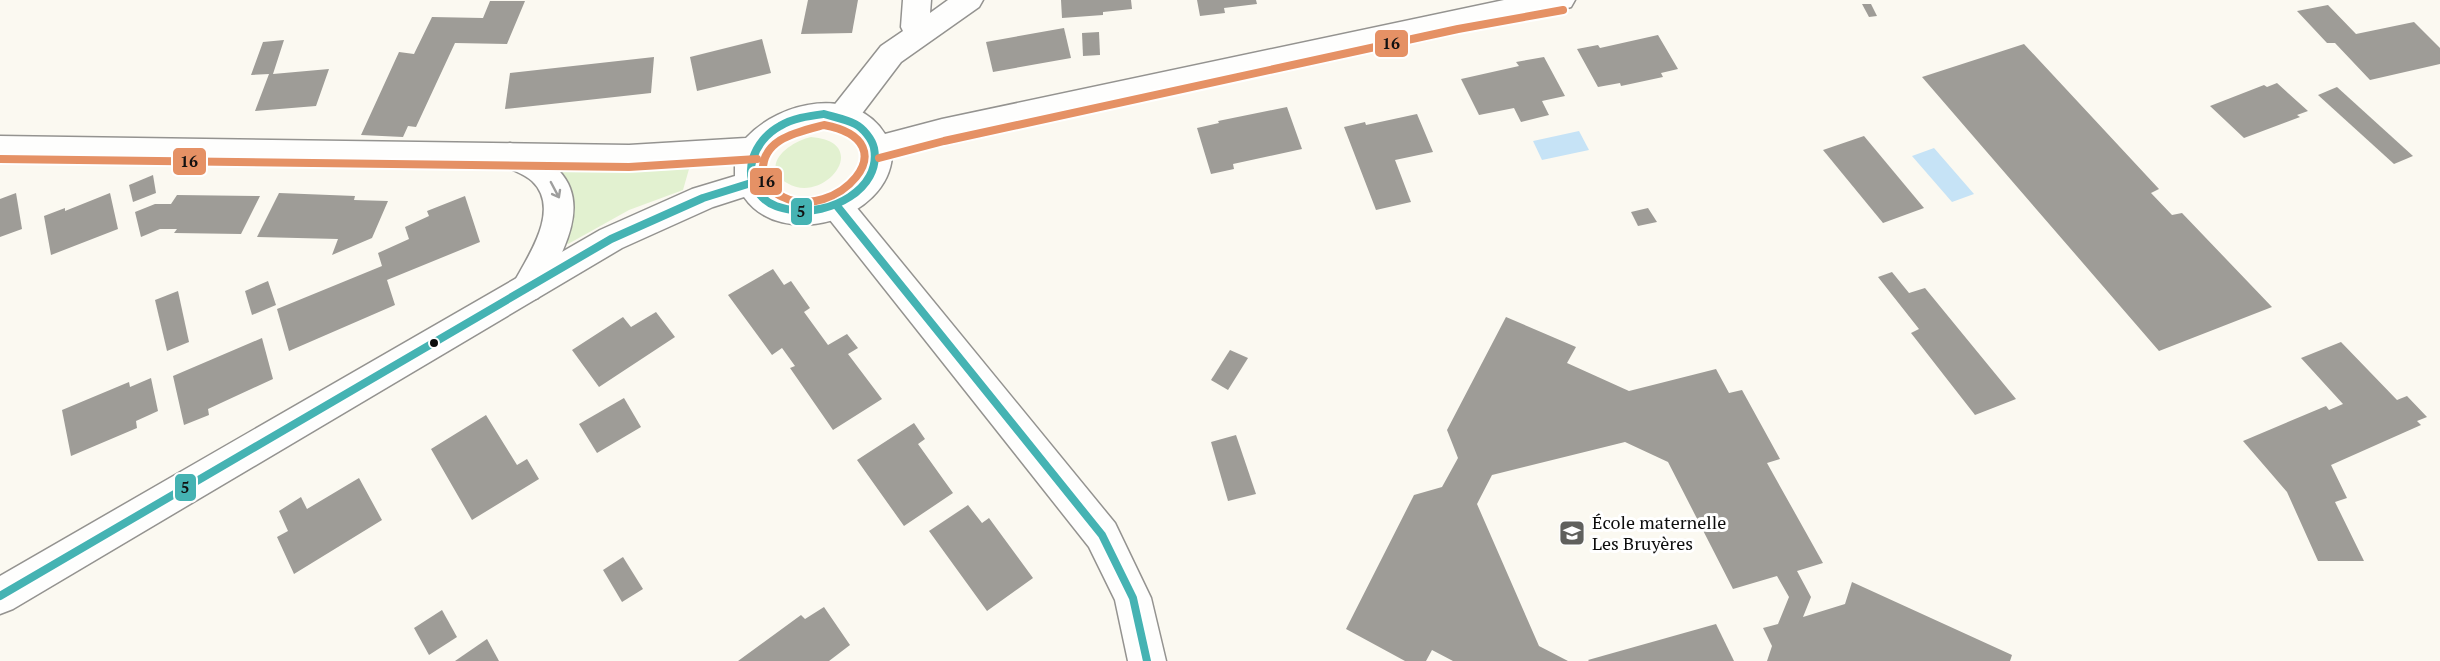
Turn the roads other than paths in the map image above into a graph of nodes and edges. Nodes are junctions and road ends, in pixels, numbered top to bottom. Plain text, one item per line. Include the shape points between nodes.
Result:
1 (918, 0) edge
2 (969, 0) edge
3 (1561, 0) edge
4 (921, 33) junction
5 (843, 116) junction
6 (0, 148) edge
7 (756, 148) junction
8 (876, 148) junction
9 (510, 155) junction
10 (751, 183) junction
11 (837, 206) junction
12 (527, 288) junction
13 (0, 596) edge
14 (1147, 661) edge

1 - 4 street via 915,27
2 - 4 street
3 - 8 street via 1456,19
4 - 5 street via 891,54
5 - 7 street via 803,116 784,123
5 - 8 street via 868,132
6 - 9 street
7 - 9 street via 629,157
7 - 10 street via 751,160
8 - 11 street via 876,162 863,187
9 -> 12 street via 544,173 560,199 556,231
10 - 11 street via 759,197 774,207 814,212
10 - 12 street via 703,198 611,239
11 - 14 street via 1102,535 1133,598
12 - 13 street

